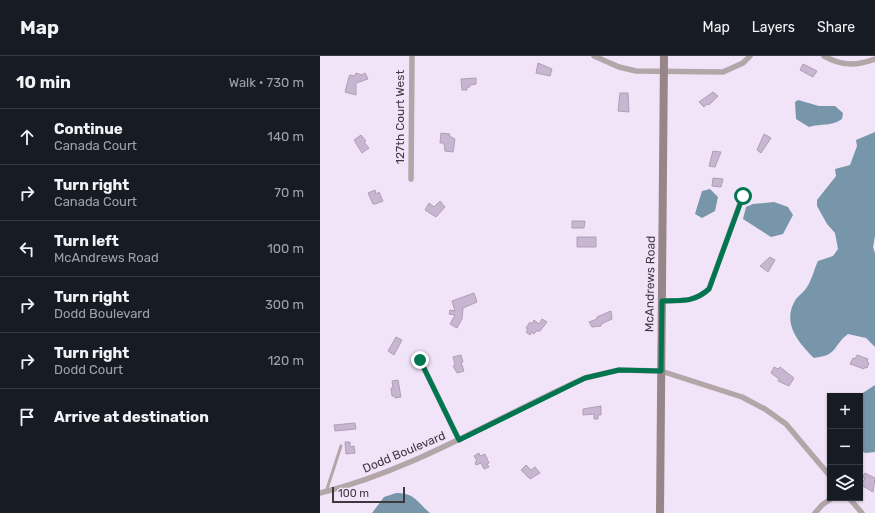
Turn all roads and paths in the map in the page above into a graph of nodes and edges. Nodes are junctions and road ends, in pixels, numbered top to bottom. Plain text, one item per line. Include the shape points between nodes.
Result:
1 (412, 56) edge
2 (594, 56) edge
3 (664, 56) edge
4 (750, 56) edge
5 (824, 56) edge
6 (875, 59) edge
7 (664, 71) junction
8 (411, 179) dead end
9 (743, 196) dead end
10 (662, 301) junction
11 (420, 360) dead end
12 (661, 371) junction
13 (459, 440) junction
14 (341, 446) dead end
15 (827, 472) edge
16 (323, 492) edge
17 (828, 501) edge
18 (852, 501) edge
19 (660, 513) edge
20 (815, 513) edge
21 (862, 513) edge

1 - 8 street, 127th Court West
2 - 7 street via 619,67
3 - 7 main road, McAndrews Road
4 - 7 street via 743,64 723,72
5 - 6 street via 835,62 850,65
7 - 10 main road, McAndrews Road
9 - 10 street via 709,289 692,300
10 - 12 main road, McAndrews Road
11 - 13 street
12 - 13 street, Dodd Boulevard via 619,370 585,378
12 - 15 street, Dodd Boulevard via 742,397 765,409 786,424
12 - 19 main road, McAndrews Road
13 - 16 street, Dodd Boulevard via 384,474
14 - 16 lane
17 - 20 street
18 - 21 street

